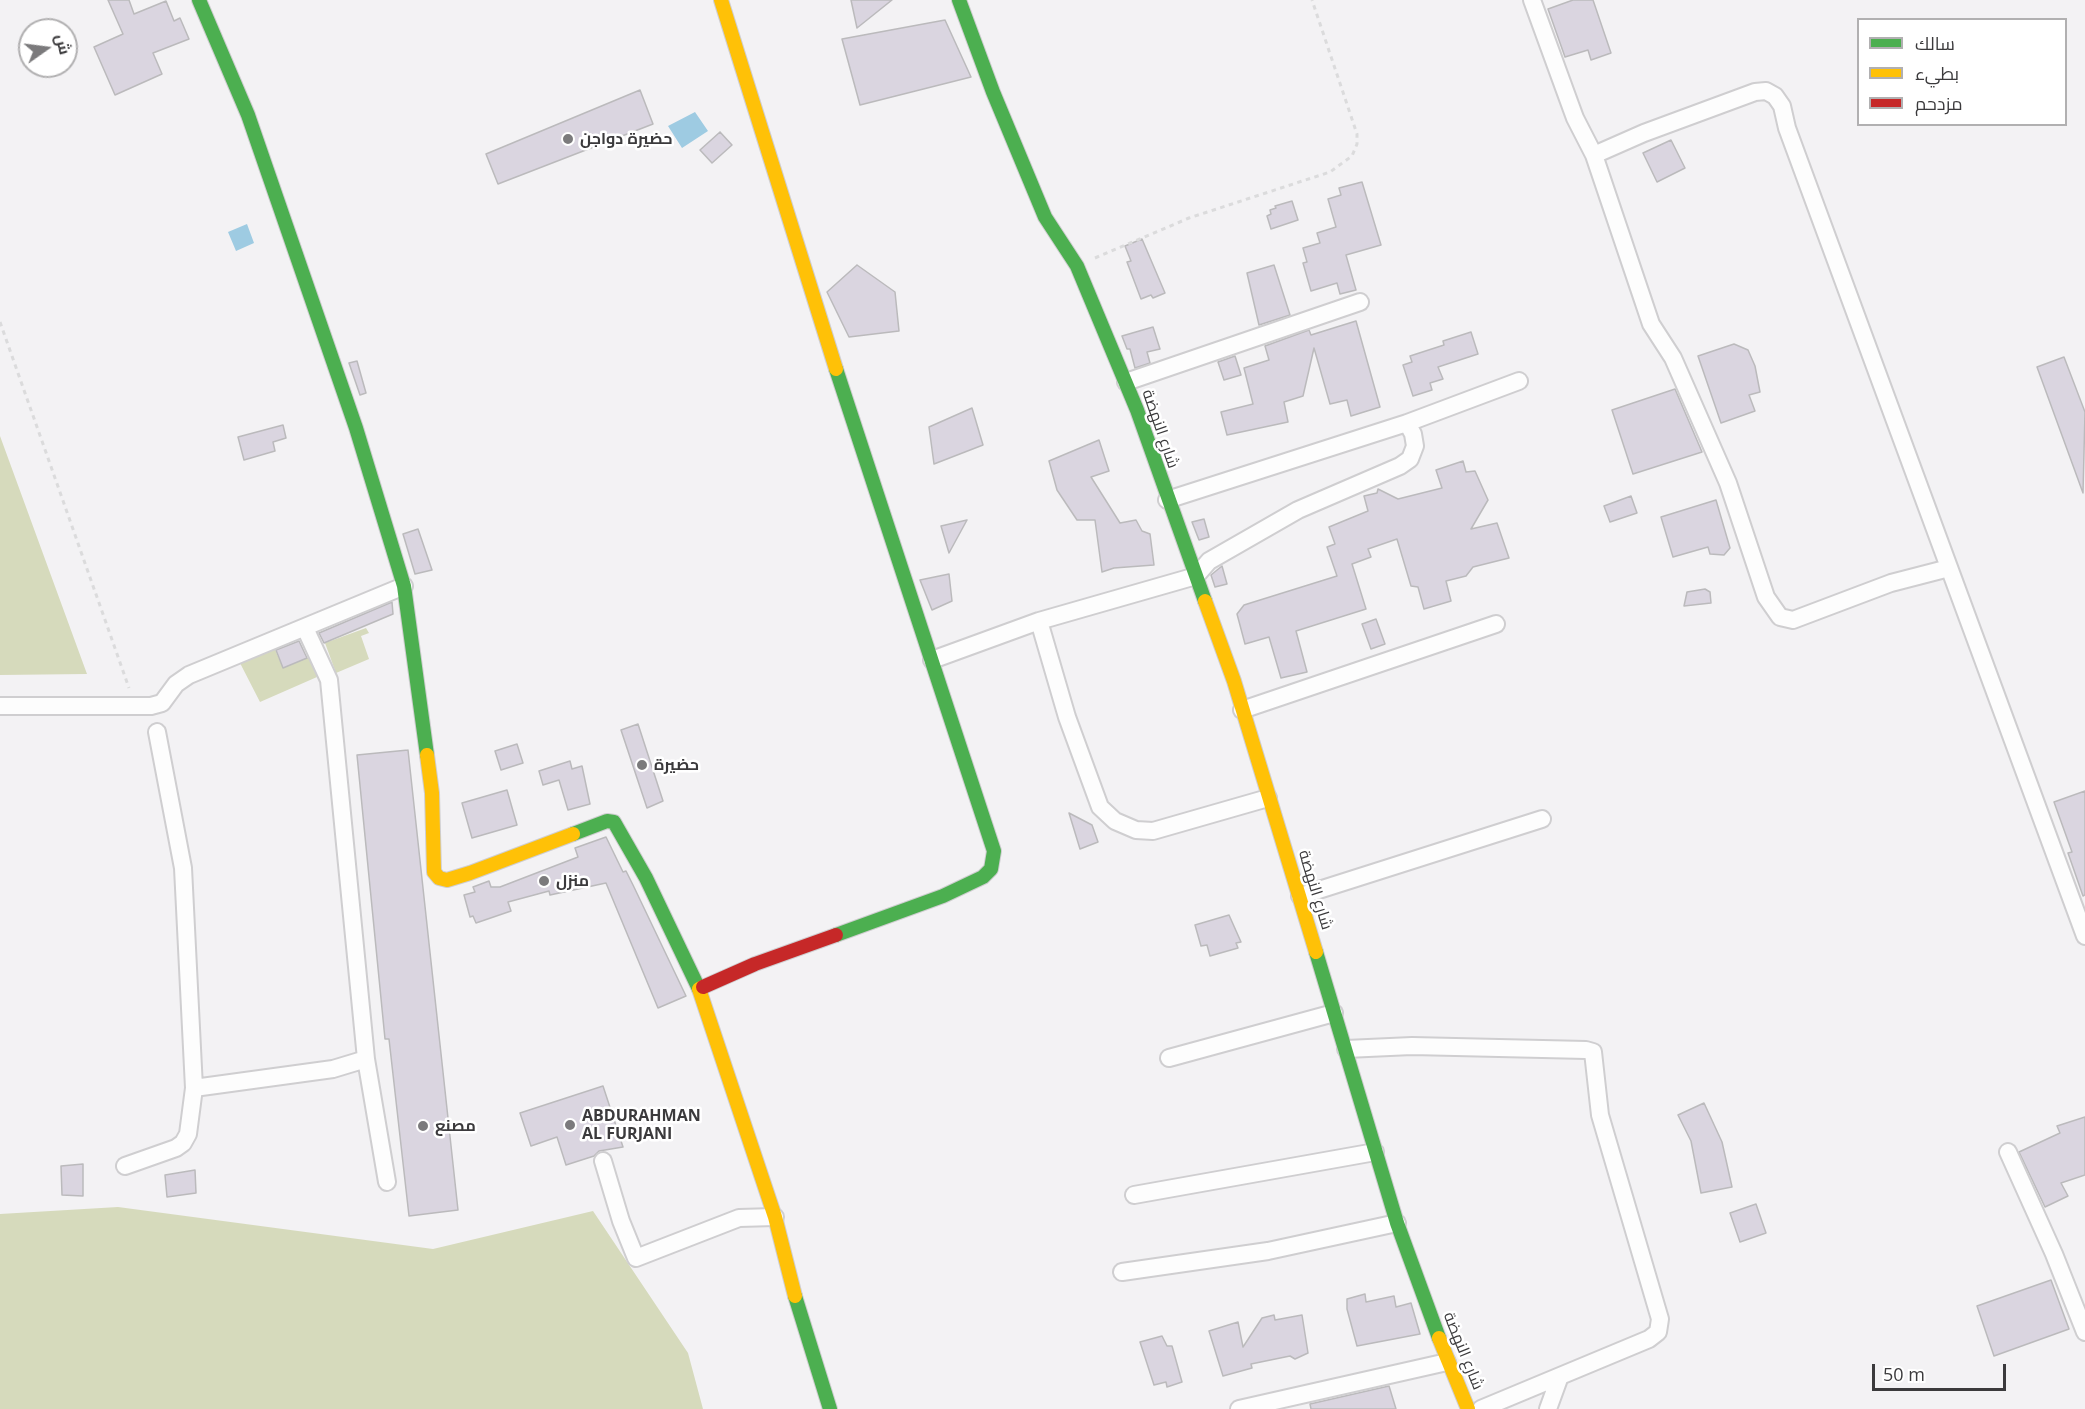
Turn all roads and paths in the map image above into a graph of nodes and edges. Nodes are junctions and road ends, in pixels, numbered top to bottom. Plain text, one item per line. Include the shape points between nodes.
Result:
1 (199, 0) edge
2 (721, 0) edge
3 (959, 0) edge
4 (1312, 0) edge
5 (1532, 0) edge
6 (1594, 155) junction
7 (1077, 266) junction
8 (1360, 302) dead end
9 (0, 321) edge
10 (1519, 381) dead end
11 (1126, 382) junction
12 (1407, 423) junction
13 (1167, 500) junction
14 (1949, 568) junction
15 (1196, 576) junction
16 (404, 586) junction
17 (1039, 621) junction
18 (1496, 624) dead end
19 (305, 628) junction
20 (932, 660) junction
21 (0, 706) edge
22 (135, 707) junction
23 (1242, 710) junction
24 (157, 732) dead end
25 (1268, 798) junction
26 (1542, 819) dead end
27 (1300, 896) junction
28 (2085, 936) edge
29 (699, 990) junction
30 (1334, 1013) junction
31 (1346, 1049) junction
32 (1169, 1058) dead end
33 (366, 1059) junction
34 (194, 1088) junction
35 (1375, 1152) junction
36 (2008, 1152) dead end
37 (603, 1161) dead end
38 (125, 1166) dead end
39 (387, 1182) dead end
40 (1134, 1195) dead end
41 (775, 1217) junction
42 (1397, 1223) junction
43 (1122, 1272) dead end
44 (2085, 1332) edge
45 (1447, 1362) junction
46 (1560, 1376) junction
47 (830, 1409) edge
48 (1239, 1409) edge
49 (1468, 1409) edge
50 (1481, 1409) edge
51 (1548, 1409) edge

1 - 16 street via 248,115 356,428
2 - 20 street via 873,486
3 - 7 street, شارع النهضة via 1045,216
4 - 7 path via 1357,134 1352,156 1330,172 1189,218
5 - 6 street via 1575,117
6 - 14 street via 1651,324 1678,369 1728,483 1766,597 1780,617 1793,620 1891,583
6 - 14 street via 1755,92 1766,91 1775,96 1782,106
7 - 11 street, شارع النهضة
8 - 11 street
9 - 22 path
10 - 12 street
11 - 13 street, شارع النهضة
12 - 13 street
12 - 15 street via 1415,446 1410,459 1298,510 1209,561
13 - 15 street, شارع النهضة
14 - 28 street
15 - 17 street
15 - 23 street, شارع النهضة
16 - 19 street
16 - 29 street via 432,792 434,872 447,880 607,821 614,822 646,878
17 - 20 street
17 - 25 street via 1100,807 1115,821 1136,830 1153,831
18 - 23 street
19 - 22 street via 189,675 176,684 162,703
19 - 33 street via 329,680
20 - 29 street via 991,838 991,869 943,896 755,964
21 - 22 street
23 - 25 street, شارع النهضة
24 - 34 street via 182,860
25 - 27 street, شارع النهضة
26 - 27 street
27 - 30 street, شارع النهضة
29 - 41 street
30 - 31 street, شارع النهضة
30 - 32 street
31 - 35 street, شارع النهضة
31 - 46 street via 1412,1046 1593,1052 1600,1115 1660,1319 1658,1332 1649,1339
33 - 34 street via 333,1069
33 - 39 street
34 - 38 street via 188,1134 183,1143
35 - 40 street
35 - 42 street, شارع النهضة
36 - 44 street
37 - 41 street via 636,1258 739,1218
41 - 47 street via 801,1321
42 - 43 street via 1268,1251
42 - 45 street, شارع النهضة
45 - 48 street
45 - 49 street, شارع النهضة
46 - 50 street
46 - 51 street

